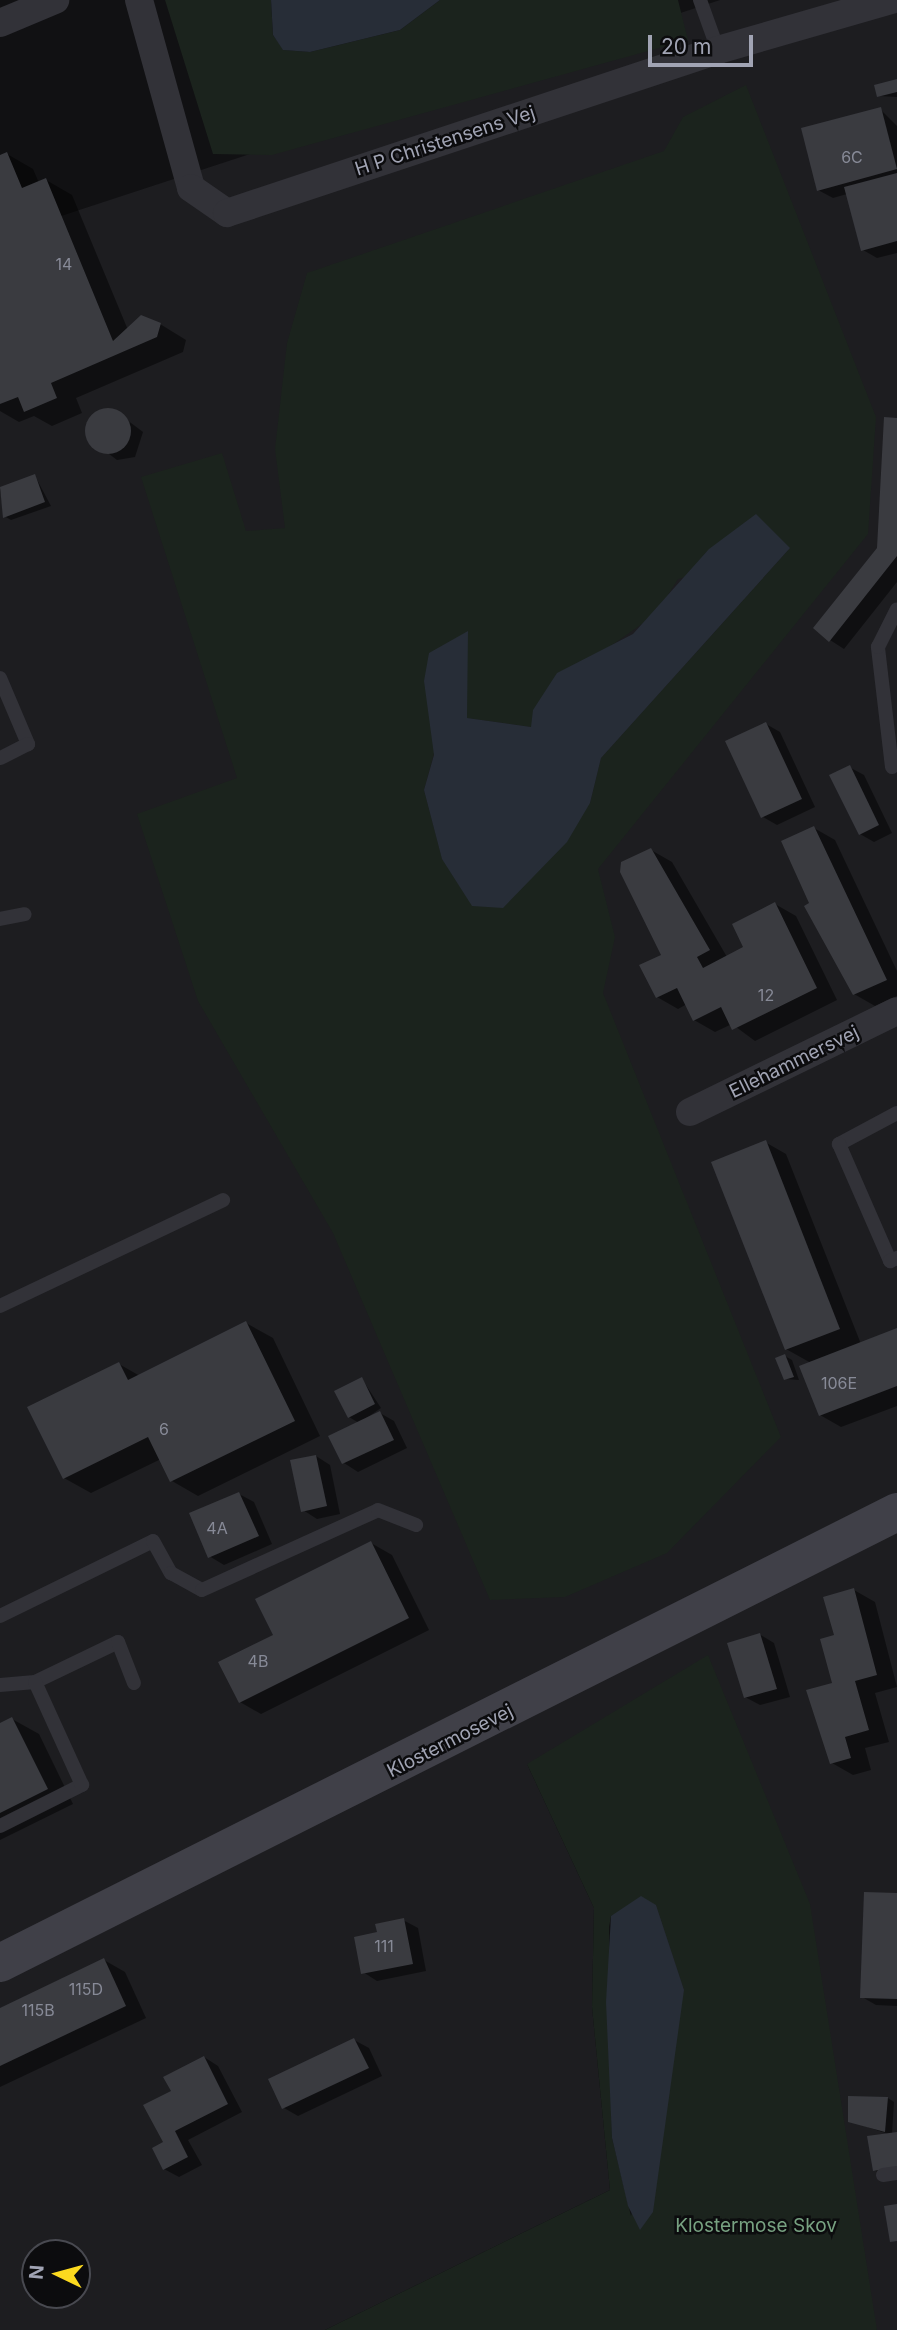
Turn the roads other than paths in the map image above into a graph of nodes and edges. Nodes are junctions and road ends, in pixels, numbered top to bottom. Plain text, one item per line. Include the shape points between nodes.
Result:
1 (55, 0) edge
2 (139, 0) edge
3 (700, 0) edge
4 (891, 0) edge
5 (0, 23) edge
6 (718, 50) junction
7 (897, 609) edge
8 (0, 678) edge
9 (0, 758) edge
10 (892, 767) dead end
11 (25, 914) dead end
12 (0, 919) edge
13 (897, 1011) edge
14 (691, 1112) dead end
15 (897, 1113) edge
16 (223, 1200) dead end
17 (897, 1258) edge
18 (0, 1306) edge
19 (897, 1512) edge
20 (416, 1525) dead end
21 (0, 1616) edge
22 (35, 1682) junction
23 (134, 1683) dead end
24 (0, 1685) edge
25 (0, 1826) edge
26 (0, 1963) edge

1 - 5 street
2 - 6 street, H P Christensens Vej via 191,188 227,213
3 - 6 lane
4 - 6 street, H P Christensens Vej
7 - 10 lane via 878,647
8 - 9 lane via 27,744
11 - 12 lane
13 - 14 street, Ellehammersvej
15 - 17 lane via 839,1144 890,1261
16 - 18 lane
19 - 26 main road, Klostermosevej
20 - 21 lane via 378,1510 202,1590 171,1573 153,1541
22 - 23 lane via 118,1642
22 - 24 lane
22 - 25 lane via 82,1785

